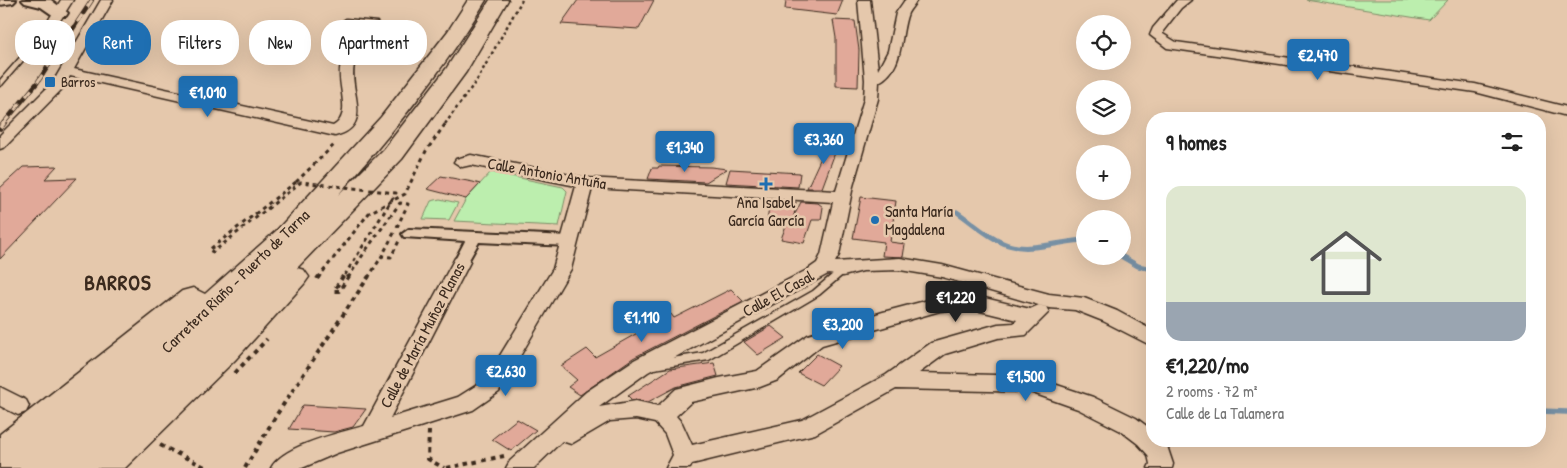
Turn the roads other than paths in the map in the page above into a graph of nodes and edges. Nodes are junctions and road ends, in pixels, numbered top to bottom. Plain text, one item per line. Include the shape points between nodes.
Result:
1 (0, 0) edge
2 (8, 0) edge
3 (37, 0) edge
4 (107, 0) edge
5 (477, 0) edge
6 (499, 0) edge
7 (864, 0) edge
8 (911, 0) edge
9 (1185, 0) edge
10 (60, 12) edge
11 (347, 65) edge
12 (67, 71) junction
13 (872, 80) junction
14 (0, 84) edge
15 (1567, 112) edge
16 (0, 144) edge
17 (393, 154) junction
18 (356, 158) junction
19 (462, 162) dead end
20 (585, 183) junction
21 (843, 197) junction
22 (406, 234) road end
23 (474, 237) junction
24 (570, 241) junction
25 (461, 262) joint
26 (833, 269) junction
27 (1049, 301) junction
28 (1032, 317) junction
29 (1146, 336) edge
30 (893, 381) junction
31 (662, 416) junction
32 (560, 427) junction
33 (371, 433) junction
34 (1146, 437) edge
35 (1156, 447) edge
36 (0, 455) edge
37 (681, 462) edge
38 (522, 464) edge
39 (24, 468) edge
40 (62, 468) edge
41 (101, 468) edge
42 (283, 468) edge
43 (1160, 468) edge

1 - 2 street
3 - 10 street
4 - 12 street
5 - 18 highway, Carretera Riaño - Puerto de Tarna via 425,76
6 - 17 highway, Carretera Riaño - Puerto de Tarna via 455,72
7 - 13 street, Calle El Casal
8 - 13 street via 903,11 900,33 885,70 881,77
9 - 15 street via 1157,31 1156,35 1172,45 1475,88
10 - 14 lane
11 - 12 street via 350,118 346,127 334,131
12 - 16 street via 59,84
13 - 21 street, Calle El Casal via 866,118
17 - 40 highway, Carretera Riaño - Puerto de Tarna via 178,367
17 - 41 highway via 326,240 268,307
18 - 36 highway via 333,174 271,235
18 - 39 highway, Carretera Riaño - Puerto de Tarna via 286,237 153,359
19 - 20 street, Calle Antonio Antuña via 471,160
20 - 21 street, Calle Antonio Antuña
20 - 24 street
21 - 26 street, Calle El Casal via 830,256
22 - 23 street
23 - 24 street
23 - 25 street, Calle de María Muñoz Planas
24 - 33 street via 562,269 492,386 465,404
25 - 33 street, Calle de María Muñoz Planas
26 - 27 street via 900,264 942,271
26 - 32 street, Calle El Casal via 814,275 641,366 594,398
27 - 28 street
27 - 29 street via 1077,304 1110,316
28 - 30 street via 1019,330 998,331 938,348
28 - 31 street via 968,301 940,304 883,318 815,340 760,379 684,395
30 - 34 street via 1041,386 1072,398
30 - 37 street via 807,428
31 - 32 street via 636,410 606,413 571,436
31 - 37 street via 674,429
32 - 38 street, Calle El Casal
33 - 42 street via 301,456
35 - 43 street via 1160,451

